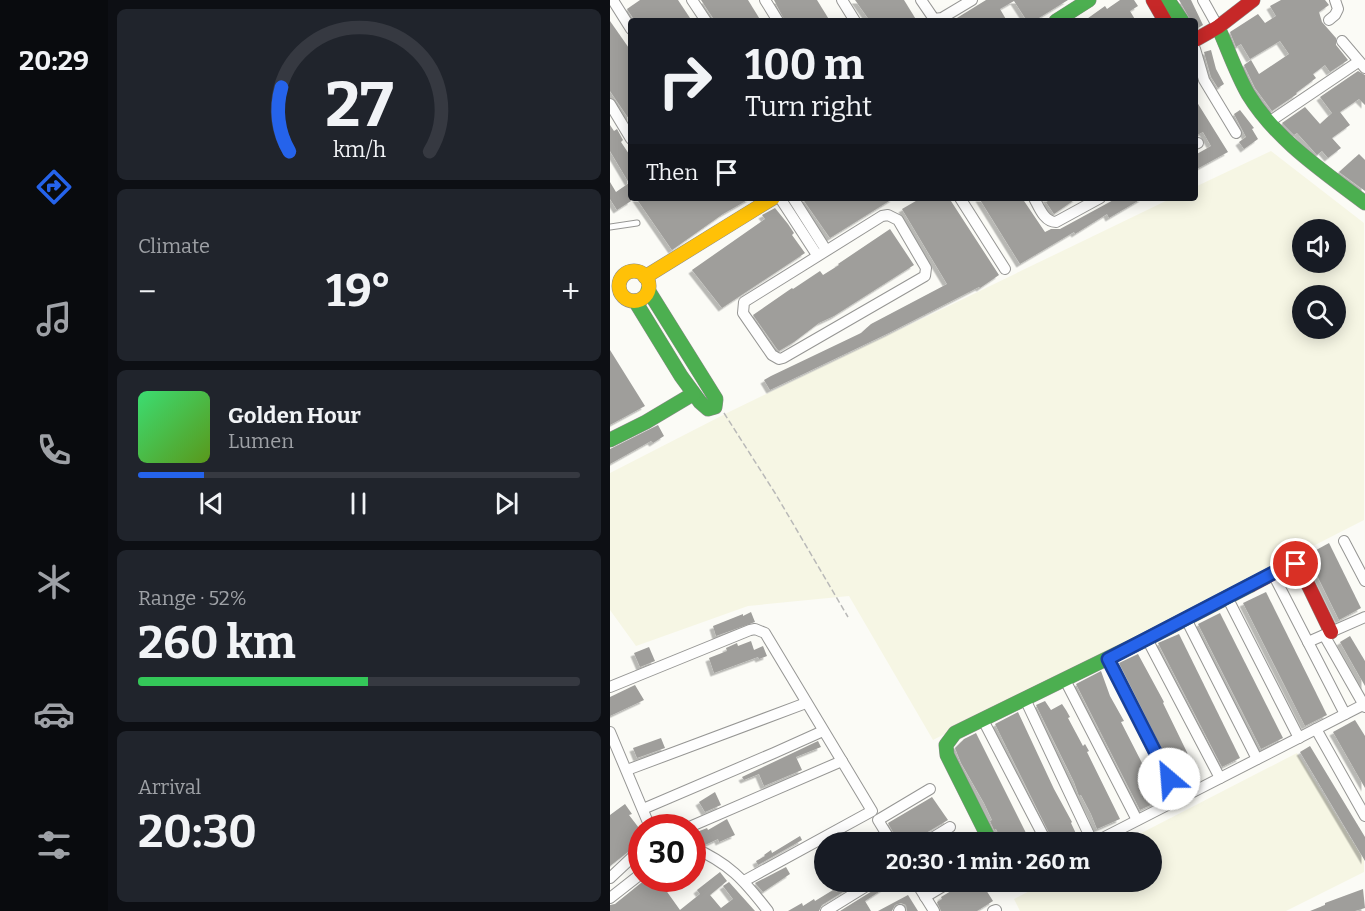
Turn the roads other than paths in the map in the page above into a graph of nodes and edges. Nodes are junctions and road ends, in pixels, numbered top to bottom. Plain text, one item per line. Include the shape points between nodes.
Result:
1 (692, 0) edge
2 (765, 0) edge
3 (842, 0) edge
4 (921, 0) edge
5 (972, 0) edge
6 (1089, 0) edge
7 (1153, 0) edge
8 (1168, 0) edge
9 (1203, 0) edge
10 (1253, 0) edge
11 (1335, 0) edge
12 (614, 2) edge
13 (704, 18) edge
14 (776, 18) edge
15 (852, 18) edge
16 (933, 18) edge
17 (942, 18) edge
18 (1061, 18) edge
19 (1163, 18) edge
20 (1180, 18) edge
21 (1329, 20) dead end
22 (628, 24) edge
23 (1218, 27) junction
24 (1198, 37) edge
25 (1342, 41) dead end
26 (1198, 59) edge
27 (1361, 65) edge
28 (610, 104) edge
29 (1269, 122) junction
30 (1236, 133) dead end
31 (628, 135) edge
32 (769, 201) edge
33 (782, 201) edge
34 (795, 201) edge
35 (962, 201) edge
36 (1036, 201) edge
37 (1093, 201) edge
38 (1364, 203) edge
39 (637, 223) dead end
40 (610, 227) edge
41 (822, 253) junction
42 (610, 269) edge
43 (1005, 269) dead end
44 (624, 275) junction
45 (647, 284) junction
46 (615, 290) edge
47 (635, 301) junction
48 (693, 394) junction
49 (610, 440) edge
50 (1344, 541) dead end
51 (1273, 573) junction
52 (1364, 581) edge
53 (1227, 597) junction
54 (1364, 616) edge
55 (1186, 619) junction
56 (1327, 634) junction
57 (1147, 639) junction
58 (1308, 642) junction
59 (1108, 659) junction
60 (1066, 680) junction
61 (610, 687) edge
62 (1025, 699) junction
63 (806, 703) junction
64 (1364, 706) edge
65 (1345, 714) junction
66 (983, 720) junction
67 (1316, 729) junction
68 (823, 731) junction
69 (610, 732) edge
70 (1298, 738) junction
71 (1256, 759) junction
72 (842, 762) junction
73 (627, 770) junction
74 (1220, 778) junction
75 (930, 789) dead end
76 (1179, 799) junction
77 (643, 809) junction
78 (645, 814) edge
79 (1364, 816) edge
80 (706, 820) edge
81 (1137, 820) junction
82 (949, 827) dead end
83 (885, 832) edge
84 (941, 832) edge
85 (985, 832) edge
86 (1041, 832) edge
87 (1088, 832) edge
88 (1114, 832) edge
89 (706, 854) edge
90 (628, 861) edge
91 (610, 878) edge
92 (744, 881) junction
93 (628, 884) edge
94 (857, 892) edge
95 (922, 892) edge
96 (933, 892) edge
97 (925, 897) junction
98 (610, 898) edge
99 (768, 911) edge
100 (826, 911) edge
101 (934, 911) edge

1 - 13 street
2 - 14 street
3 - 15 street
4 - 16 street
5 - 17 street
6 - 18 street
7 - 19 street
8 - 20 street
9 - 23 street
10 - 23 street
11 - 21 street via 1338,9
12 - 22 street
23 - 24 street
23 - 29 street via 1246,89
25 - 27 street
26 - 30 street via 1204,80
27 - 29 street
28 - 31 street
29 - 38 street
32 - 45 street
33 - 41 street
34 - 41 street
35 - 43 street
36 - 37 street via 1045,218 1056,222
39 - 40 lane
41 - 41 street via 742,305 743,313 775,357 783,358 922,279 926,273 893,216 882,216
42 - 44 street
44 - 45 street via 633,272
44 - 46 street
45 - 47 street via 643,298
45 - 48 street via 716,404 708,410
46 - 47 street
47 - 48 street
48 - 49 street
50 - 52 street
51 - 53 street
51 - 56 street via 1293,564 1300,568
51 - 58 street
53 - 55 street
53 - 70 street
54 - 56 street
55 - 57 street
55 - 71 street
56 - 58 street
56 - 64 street
57 - 59 street
57 - 74 street
58 - 65 street
59 - 60 street
59 - 76 street
60 - 62 street
60 - 81 street
61 - 63 street via 755,629 765,633
62 - 66 street
62 - 87 street
63 - 68 street
63 - 73 street
64 - 65 street
65 - 67 street
66 - 85 street via 955,733 946,746 955,773
66 - 86 street
67 - 70 street
67 - 79 street
68 - 72 street
68 - 77 street
69 - 73 street
70 - 71 street
71 - 74 street
72 - 80 street
72 - 92 street via 872,811
73 - 77 street
74 - 76 street
75 - 83 street via 878,820
76 - 81 street
77 - 78 street
81 - 88 street
82 - 84 street
89 - 92 street
90 - 91 street
92 - 99 street
93 - 98 street
94 - 100 street
95 - 97 street
96 - 97 street
97 - 101 street

